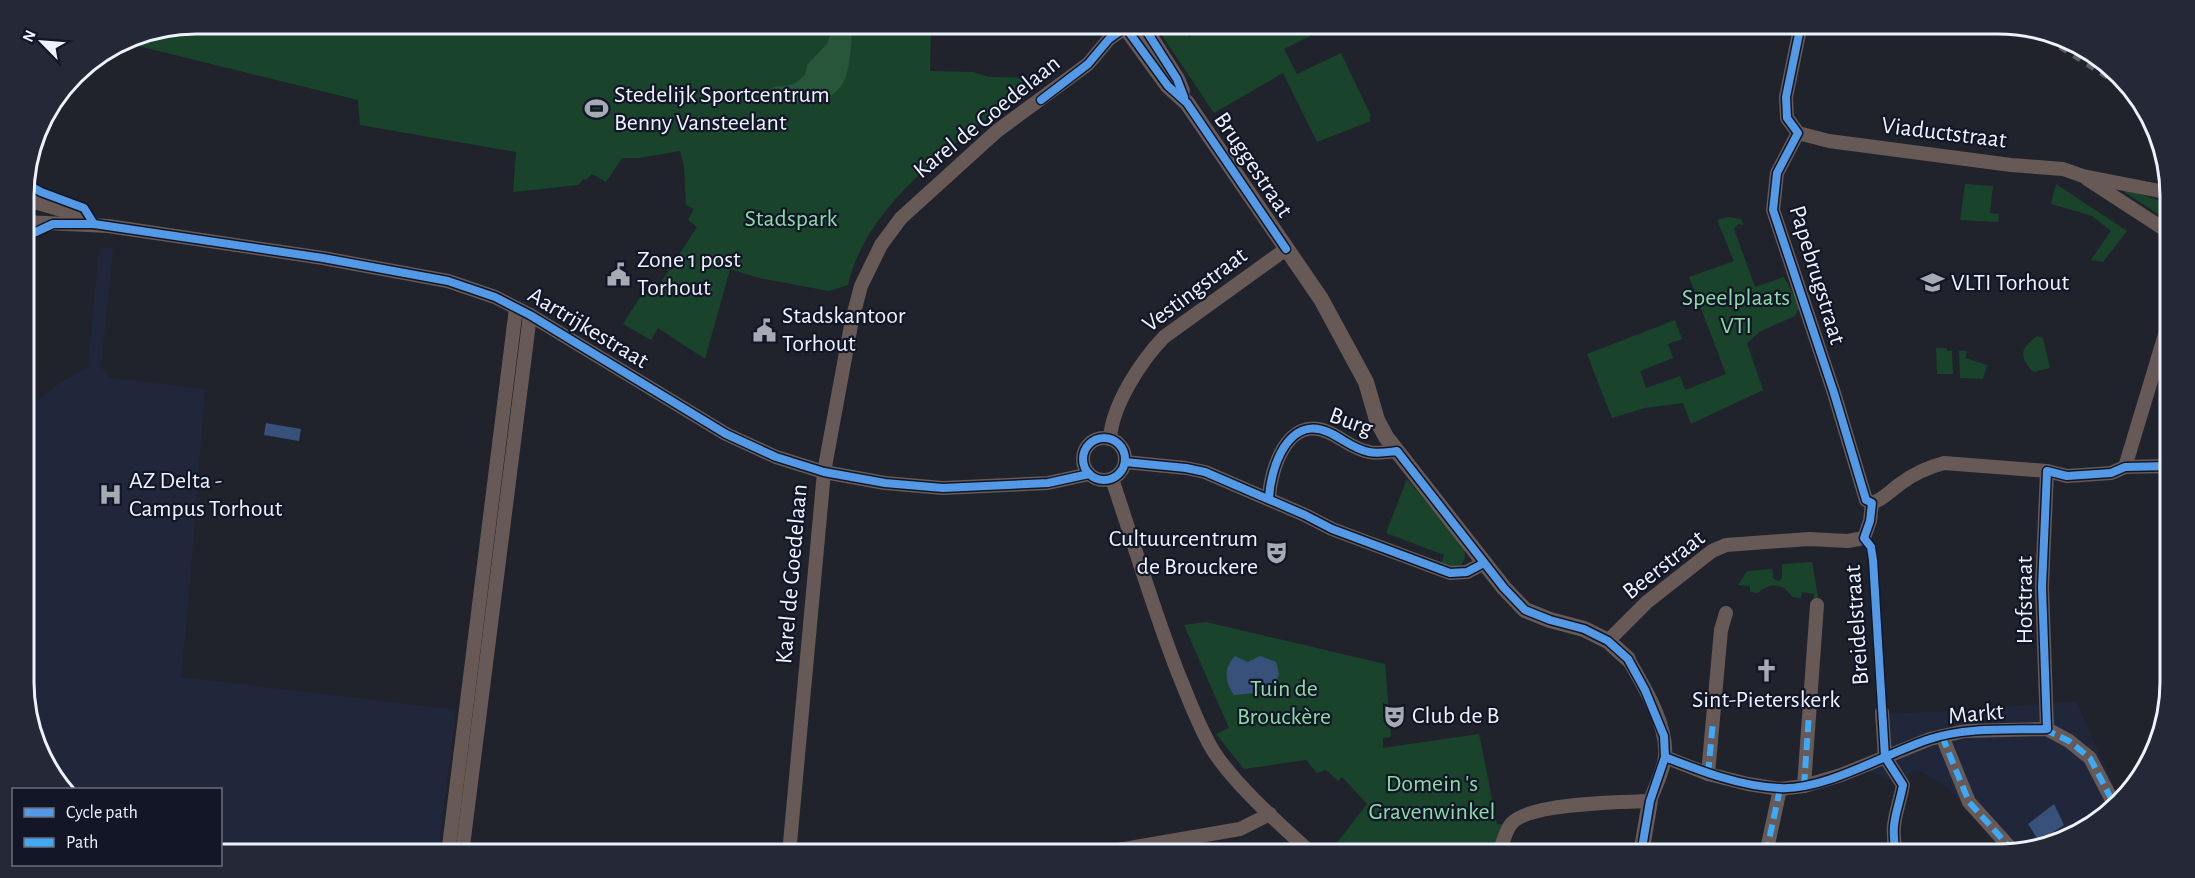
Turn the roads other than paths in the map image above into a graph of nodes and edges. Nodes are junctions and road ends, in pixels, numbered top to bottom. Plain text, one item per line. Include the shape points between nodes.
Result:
1 (1114, 34) edge
2 (1133, 34) edge
3 (1149, 34) edge
4 (1799, 34) edge
5 (1186, 103) junction
6 (1798, 133) junction
7 (2083, 176) junction
8 (2160, 191) edge
9 (35, 202) edge
10 (35, 222) edge
11 (94, 224) junction
12 (2160, 226) edge
13 (1286, 249) junction
14 (516, 308) junction
15 (530, 315) junction
16 (2160, 351) edge
17 (1110, 439) junction
18 (1397, 451) junction
19 (1125, 462) junction
20 (2160, 466) edge
21 (2125, 467) junction
22 (2047, 471) junction
23 (824, 472) junction
24 (1089, 474) junction
25 (494, 477) junction
26 (510, 479) junction
27 (1112, 479) junction
28 (1269, 499) junction
29 (1872, 503) junction
30 (1864, 538) junction
31 (1484, 563) junction
32 (480, 596) junction
33 (495, 598) junction
34 (1817, 605) dead end
35 (1726, 613) dead end
36 (1608, 642) junction
37 (1628, 659) joint
38 (1882, 712) joint
39 (2047, 729) junction
40 (1942, 736) junction
41 (1665, 757) junction
42 (1885, 757) junction
43 (459, 769) junction
44 (474, 771) junction
45 (1708, 774) junction
46 (1804, 786) junction
47 (1780, 789) junction
48 (2111, 798) edge
49 (1650, 801) junction
50 (1269, 814) junction
51 (1156, 843) edge
52 (1301, 843) edge
53 (1503, 843) edge
54 (1643, 843) edge
55 (1768, 843) edge
56 (1894, 843) edge
57 (2006, 843) edge
58 (449, 844) edge
59 (463, 844) edge
60 (790, 844) edge

1 - 23 street, Karel de Goedelaan via 1088,64 998,131 949,174 902,218 881,244 861,286 852,320
2 - 5 street, Bruggestraat via 1168,86
3 - 5 street, Bruggestraat via 1177,79
4 - 6 street via 1786,97 1787,118
5 - 13 street, Bruggestraat
6 - 7 street, Viaductstraat via 1829,141 2063,169
6 - 29 street, Papebrugstraat via 1777,173 1773,210 1866,500
7 - 8 street, Viaductstraat
7 - 12 street, Viaductstraat
9 - 11 street, Aartrijkestraat
10 - 11 street, Aartrijkestraat
11 - 14 street, Aartrijkestraat via 437,279 495,297
13 - 17 street, Vestingstraat via 1164,337 1128,388
13 - 18 street, Bruggestraat via 1321,298 1366,382 1377,420
14 - 15 street, Aartrijkestraat
14 - 25 street
15 - 23 street, Aartrijkestraat via 726,434 776,457
15 - 26 street
16 - 21 street
17 - 19 street via 1122,447
17 - 24 street via 1098,439 1086,448 1083,461
18 - 28 street, Burg via 1370,452 1350,446 1326,431 1308,428 1291,435 1282,450
18 - 31 street, Burg
19 - 27 street
19 - 28 street via 1205,472
20 - 21 street
21 - 22 street via 2111,473 2067,476
22 - 29 street via 1944,463 1901,483
22 - 39 street, Hofstraat via 2042,587
23 - 24 street, Aartrijkestraat via 943,488 1048,483
23 - 60 street, Karel de Goedelaan
24 - 27 street via 1102,480
25 - 26 street
25 - 32 street
26 - 33 street
27 - 50 street via 1192,707 1214,751
28 - 31 street via 1332,529 1450,573 1467,572
29 - 30 street, Breidelstraat
30 - 36 street, Beerstraat via 1726,545 1712,551 1647,602
30 - 38 street, Breidelstraat via 1874,560
31 - 36 street, Burg via 1525,610 1584,629
32 - 33 street
32 - 43 street
33 - 44 street
34 - 46 street
35 - 45 street via 1721,630
36 - 37 street, Burg
37 - 41 street, Burg via 1664,736
38 - 42 street
39 - 40 street, Markt via 1965,731
39 - 48 street via 2090,758
40 - 42 street, Markt
40 - 57 street, Markt via 1969,802
41 - 45 street, Markt
41 - 49 street
42 - 46 street, Markt
42 - 56 street via 1903,785 1893,823
43 - 44 street
43 - 58 street
44 - 59 street
45 - 47 street, Markt
46 - 47 street, Markt
47 - 55 street
49 - 53 street via 1570,805 1520,817 1511,824
49 - 54 street
50 - 51 street via 1240,829
50 - 52 street

